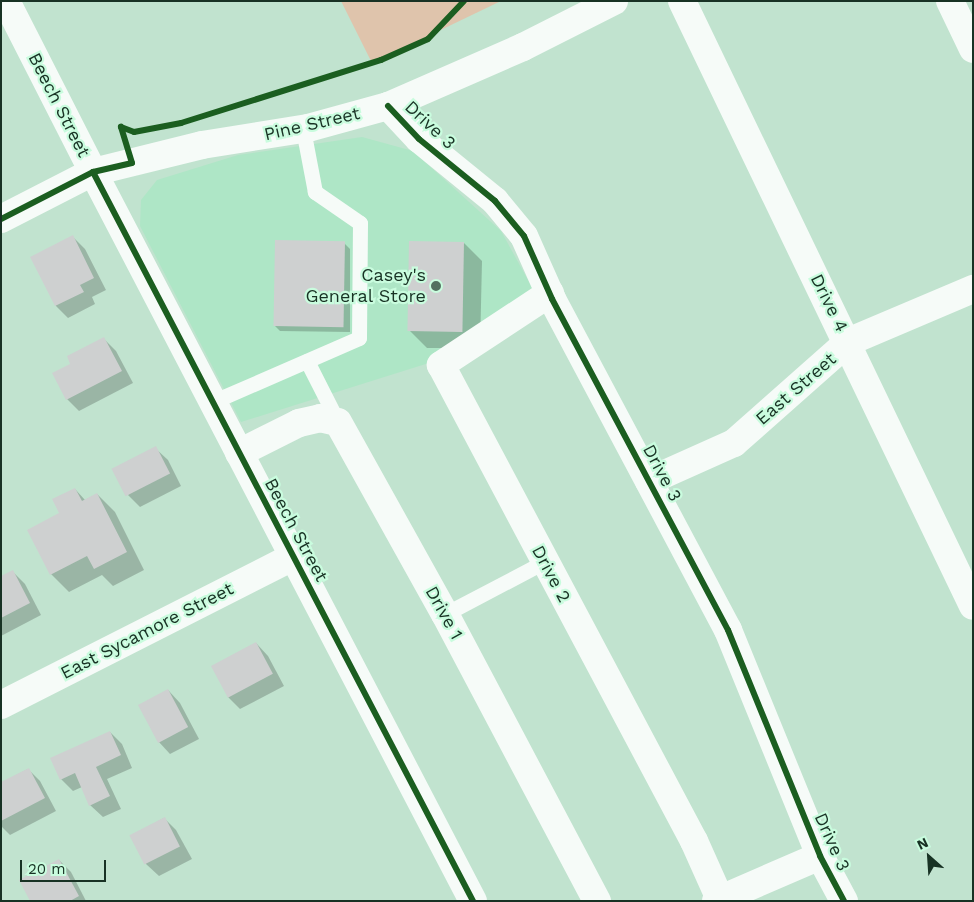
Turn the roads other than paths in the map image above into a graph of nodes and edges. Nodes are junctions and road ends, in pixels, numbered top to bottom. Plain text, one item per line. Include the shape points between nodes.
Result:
1 (6, 1) edge
2 (614, 1) edge
3 (682, 1) edge
4 (950, 1) edge
5 (973, 48) edge
6 (388, 106) junction
7 (303, 129) junction
8 (93, 172) junction
9 (1, 219) edge
10 (973, 289) edge
11 (550, 293) junction
12 (848, 342) junction
13 (306, 361) junction
14 (212, 402) junction
15 (338, 422) junction
16 (239, 453) junction
17 (649, 481) junction
18 (293, 557) junction
19 (544, 562) junction
20 (973, 606) edge
21 (445, 614) junction
22 (1, 705) edge
23 (820, 856) junction
24 (718, 900) edge
25 (473, 901) edge
26 (597, 901) edge
27 (844, 901) edge

1 - 8 street, Beech Street
2 - 6 street, Pine Street via 523,47
3 - 12 street, Drive 4
4 - 5 street
6 - 7 street, Pine Street
6 - 11 street, Drive 3 via 419,139 495,201 524,236
7 - 8 street, Pine Street via 202,145
7 - 13 lane via 315,192 360,223 359,338
8 - 9 street, Pine Street
8 - 14 street, Beech Street
10 - 12 street, East Street
11 - 17 street, Drive 3
11 - 19 street, Drive 2 via 441,365
12 - 17 street, East Street via 734,443
12 - 20 street, Drive 4
13 - 14 lane
13 - 15 lane
14 - 16 street, Beech Street
15 - 16 street via 320,418 299,423
15 - 21 street, Drive 1
16 - 18 street, Beech Street
17 - 23 street, Drive 3 via 728,630
18 - 22 street, East Sycamore Street
18 - 25 street, Beech Street
19 - 21 lane
19 - 24 street, Drive 2 via 694,841
21 - 26 street, Drive 1
23 - 24 street
23 - 27 street, Drive 3

